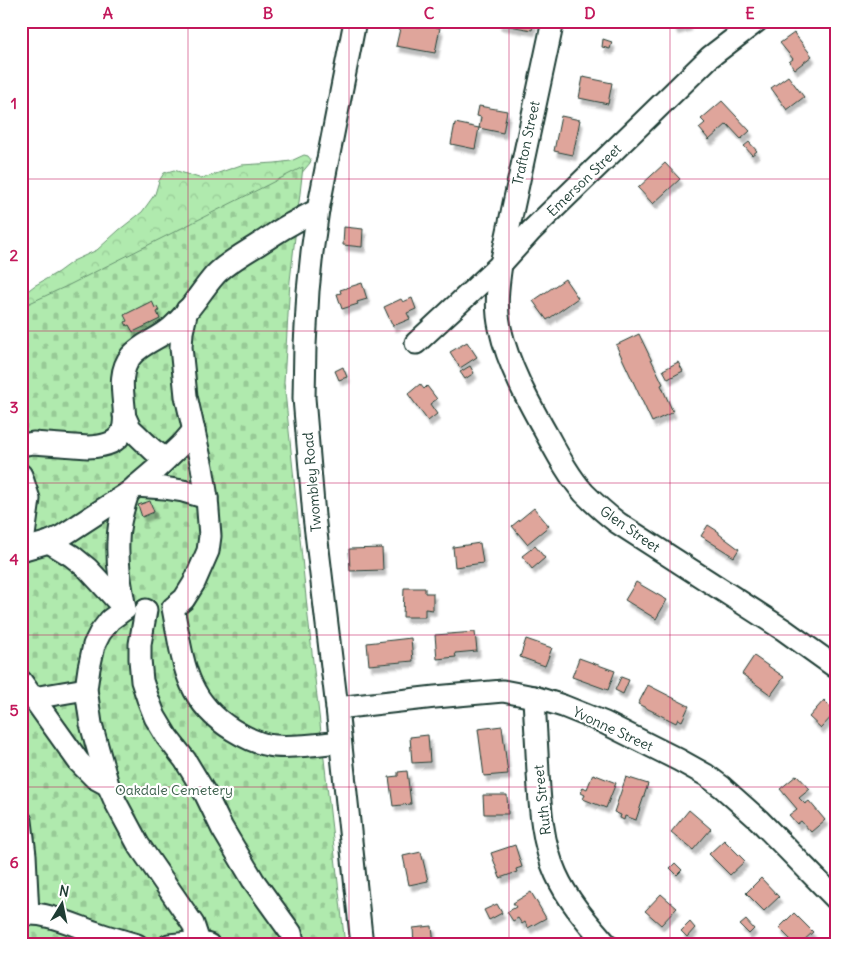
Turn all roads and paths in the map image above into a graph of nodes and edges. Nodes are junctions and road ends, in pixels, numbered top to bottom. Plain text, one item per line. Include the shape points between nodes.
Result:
1 (355, 21) edge
2 (553, 21) edge
3 (757, 21) edge
4 (318, 210) junction
5 (501, 264) junction
6 (187, 310) junction
7 (416, 343) dead end
8 (124, 415) junction
9 (194, 430) junction
10 (21, 445) edge
11 (166, 459) junction
12 (21, 475) edge
13 (132, 489) junction
14 (207, 498) junction
15 (48, 542) junction
16 (22, 550) edge
17 (173, 608) junction
18 (135, 609) junction
19 (837, 668) edge
20 (27, 689) edge
21 (86, 689) junction
22 (534, 697) junction
23 (337, 708) junction
24 (340, 742) junction
25 (108, 785) junction
26 (21, 821) edge
27 (837, 900) edge
28 (24, 915) edge
29 (204, 943) edge
30 (137, 945) edge
31 (169, 945) edge
32 (294, 945) edge
33 (362, 945) edge
34 (607, 945) edge

1 - 4 street, Twombley Road
2 - 5 street, Trafton Street
3 - 5 street, Emerson Street via 710,57
4 - 6 street via 242,254 216,274
4 - 23 street, Twombley Road via 308,291 304,398 314,516
5 - 7 street, Emerson Street
5 - 19 street, Glen Street via 497,309 514,372 556,451 584,492 618,523
6 - 8 street via 171,328 142,346 126,365 122,376
6 - 9 street via 181,347 186,396
8 - 10 street via 122,434 104,446
8 - 11 street via 130,428
9 - 11 street
9 - 14 street
11 - 13 street
12 - 16 street via 29,499
13 - 14 street via 164,488
13 - 15 street
13 - 18 street via 118,540 120,585
14 - 17 street via 208,551 194,583 184,599
15 - 16 street
15 - 18 street via 72,556
17 - 18 street
17 - 24 street via 185,671 192,688 212,715 244,737 263,744
18 - 21 street via 110,620 100,633 94,645
18 - 32 street via 142,681 155,717 195,776 253,880 291,933
20 - 21 street
20 - 25 street via 80,762 95,778
21 - 25 street via 91,724
22 - 23 street, Yvonne Street via 503,691
22 - 27 street, Yvonne Street via 603,722 706,775 759,820
22 - 34 street, Ruth Street via 541,815 551,861 577,909
23 - 24 street, Twombley Road
24 - 33 street, Twombley Road
25 - 29 street via 138,844
26 - 28 street via 25,855
28 - 30 street via 38,914
29 - 31 street

